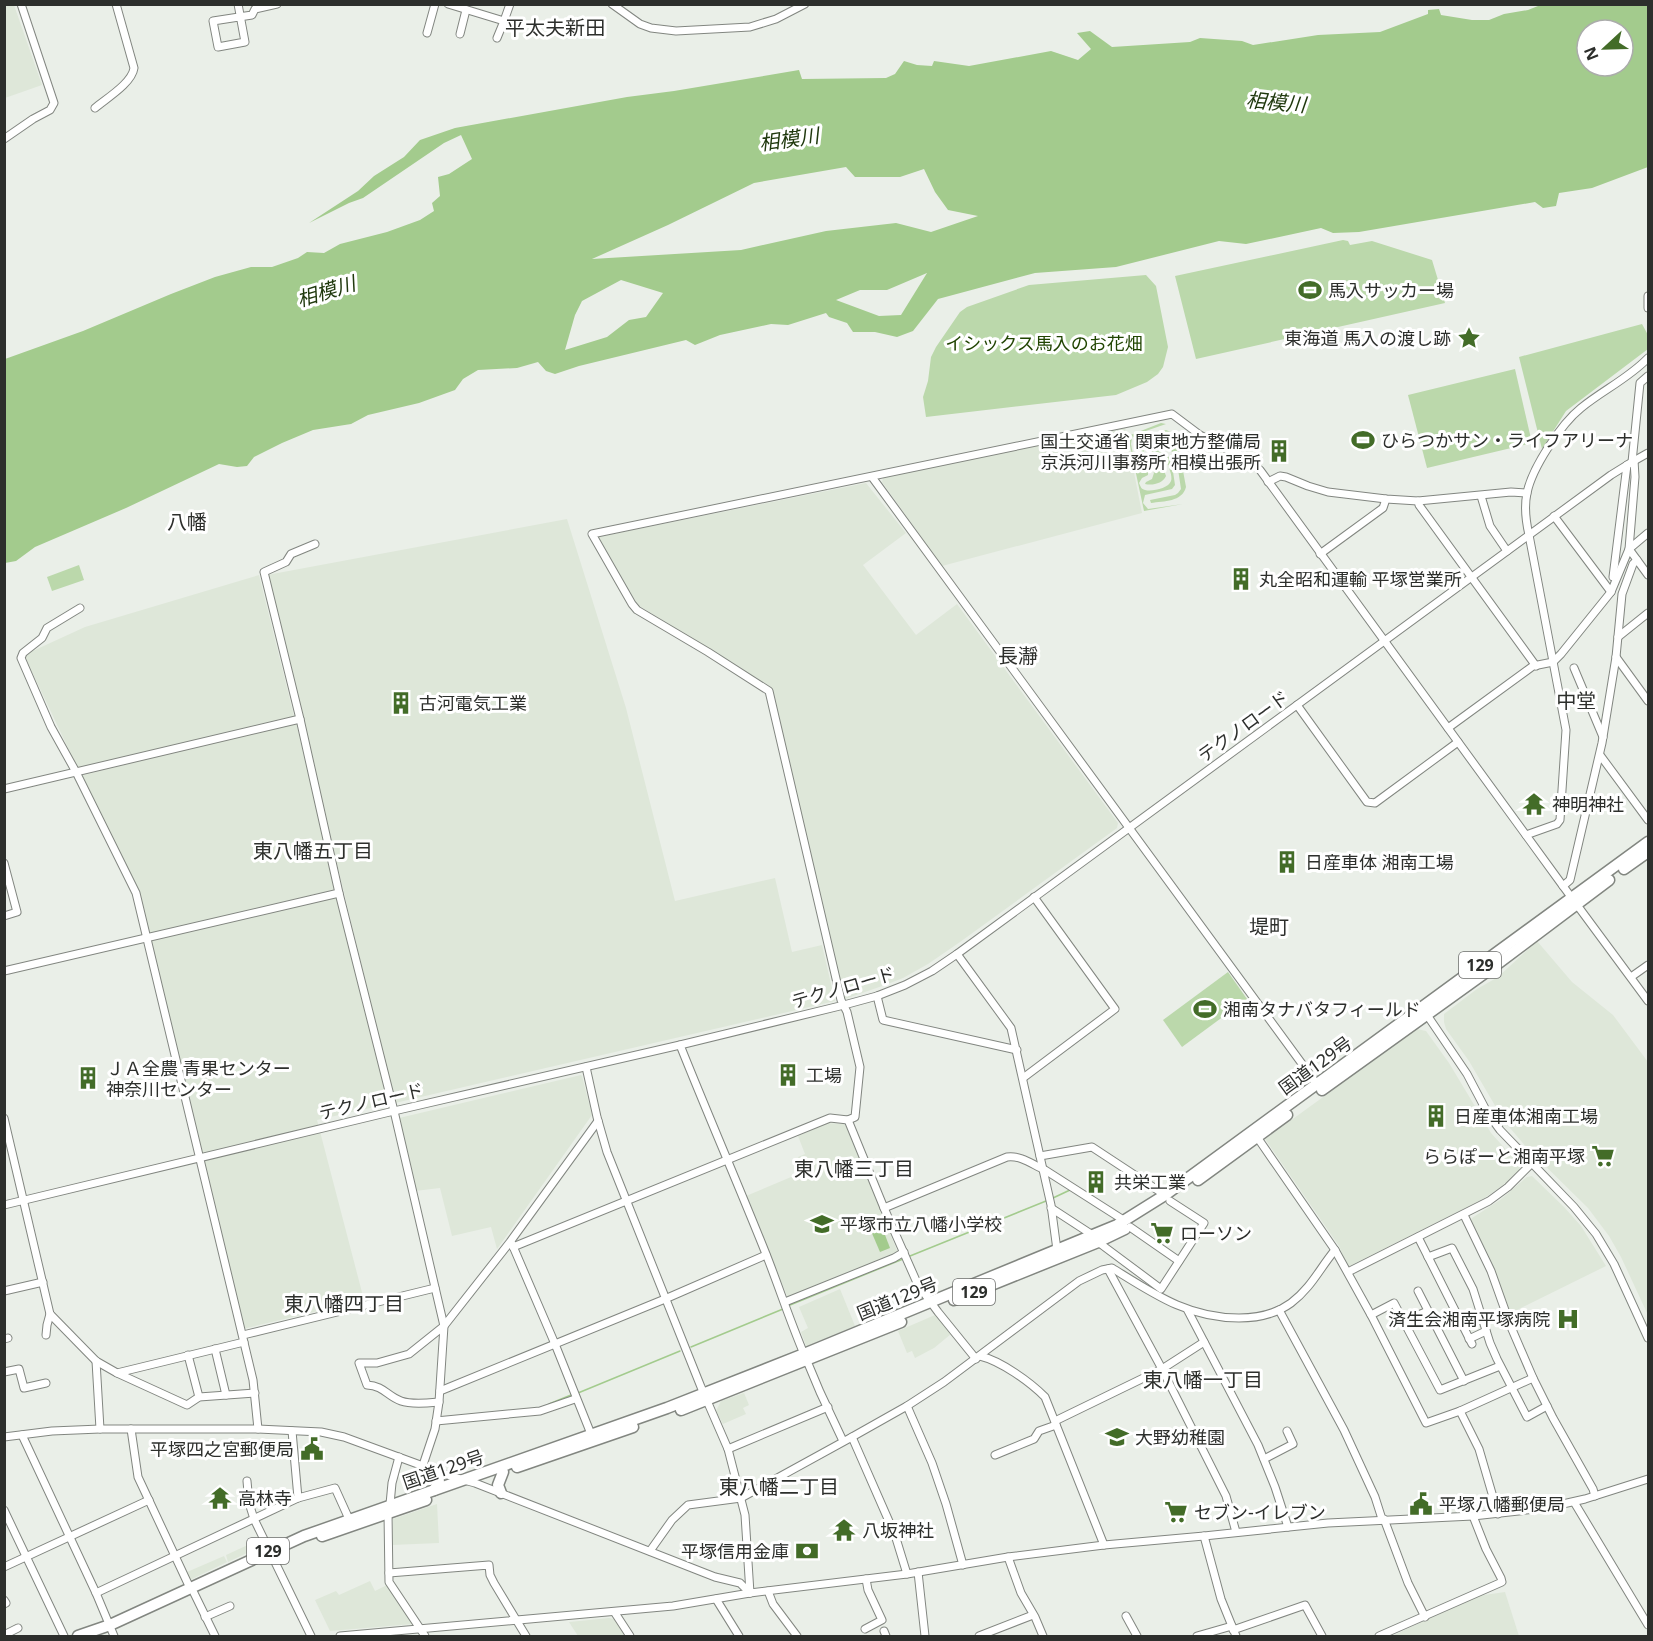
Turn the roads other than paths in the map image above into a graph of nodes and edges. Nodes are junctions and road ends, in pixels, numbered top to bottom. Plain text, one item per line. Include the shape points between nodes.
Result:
1 (21, 4) edge
2 (116, 4) edge
3 (238, 4) edge
4 (277, 4) edge
5 (435, 4) edge
6 (448, 4) edge
7 (510, 4) edge
8 (612, 4) edge
9 (805, 4) edge
10 (469, 8) edge
11 (791, 8) edge
12 (241, 17) junction
13 (504, 21) junction
14 (427, 33) dead end
15 (460, 34) dead end
16 (497, 38) dead end
17 (95, 108) dead end
18 (4, 139) edge
19 (1648, 296) edge
20 (1648, 308) edge
21 (1648, 358) edge
22 (1648, 376) edge
23 (1648, 453) edge
24 (1631, 462) junction
25 (872, 477) junction
26 (1268, 482) junction
27 (1527, 493) junction
28 (1481, 496) junction
29 (1386, 499) junction
30 (1418, 501) junction
31 (1554, 516) junction
32 (1648, 533) edge
33 (1528, 535) junction
34 (315, 544) dead end
35 (1629, 549) junction
36 (1507, 551) junction
37 (1320, 554) junction
38 (1637, 560) junction
39 (1648, 575) edge
40 (1472, 577) junction
41 (1611, 592) junction
42 (80, 608) dead end
43 (1648, 613) edge
44 (1618, 637) junction
45 (1385, 641) junction
46 (1616, 657) junction
47 (1553, 662) junction
48 (1536, 666) junction
49 (1574, 668) dead end
50 (1648, 701) edge
51 (1297, 705) junction
52 (300, 718) junction
53 (1448, 728) junction
54 (1603, 737) junction
55 (1458, 742) junction
56 (1600, 755) junction
57 (76, 772) junction
58 (4, 789) edge
59 (1648, 820) edge
60 (1129, 828) junction
61 (1526, 835) junction
62 (1648, 842) edge
63 (1648, 852) edge
64 (4, 863) edge
65 (1563, 886) junction
66 (339, 893) junction
67 (1034, 897) junction
68 (1574, 901) junction
69 (4, 916) edge
70 (147, 938) junction
71 (957, 954) junction
72 (1648, 964) edge
73 (4, 971) edge
74 (1631, 977) junction
75 (877, 996) junction
76 (1648, 1001) edge
77 (844, 1005) junction
78 (1424, 1011) junction
79 (680, 1045) junction
80 (1017, 1050) junction
81 (586, 1067) junction
82 (1023, 1078) junction
83 (1319, 1087) junction
84 (394, 1111) junction
85 (4, 1118) edge
86 (848, 1120) junction
87 (598, 1121) junction
88 (1257, 1137) junction
89 (1040, 1156) junction
90 (199, 1158) junction
91 (727, 1159) junction
92 (1531, 1164) junction
93 (1042, 1168) junction
94 (1168, 1198) junction
95 (24, 1200) junction
96 (626, 1202) junction
97 (4, 1205) edge
98 (884, 1208) junction
99 (1051, 1208) junction
100 (1464, 1215) junction
101 (1127, 1224) junction
102 (1418, 1237) junction
103 (1096, 1239) junction
104 (512, 1245) junction
105 (1057, 1250) junction
106 (1335, 1250) junction
107 (904, 1252) junction
108 (766, 1255) junction
109 (1428, 1257) junction
110 (1179, 1261) junction
111 (1108, 1269) junction
112 (1348, 1272) junction
113 (42, 1282) junction
114 (435, 1288) junction
115 (1418, 1290) dead end
116 (4, 1291) edge
117 (665, 1299) junction
118 (785, 1302) junction
119 (933, 1305) junction
120 (1280, 1310) junction
121 (1188, 1311) junction
122 (1428, 1311) junction
123 (50, 1314) junction
124 (1371, 1315) junction
125 (1404, 1322) junction
126 (444, 1326) junction
127 (1486, 1331) junction
128 (46, 1335) dead end
129 (243, 1338) junction
130 (1648, 1338) edge
131 (1204, 1342) junction
132 (555, 1344) junction
133 (215, 1349) junction
134 (188, 1355) junction
135 (806, 1357) junction
136 (978, 1358) junction
137 (96, 1362) junction
138 (1500, 1366) junction
139 (1162, 1369) junction
140 (4, 1372) edge
141 (117, 1373) junction
142 (1533, 1378) junction
143 (1464, 1381) junction
144 (46, 1383) dead end
145 (1511, 1389) junction
146 (440, 1391) junction
147 (255, 1393) junction
148 (226, 1395) junction
149 (198, 1397) junction
150 (706, 1397) junction
151 (575, 1399) junction
152 (439, 1402) junction
153 (906, 1406) junction
154 (1547, 1406) junction
155 (828, 1407) junction
156 (1460, 1411) junction
157 (436, 1421) junction
158 (1056, 1423) junction
159 (100, 1429) junction
160 (131, 1429) junction
161 (258, 1429) junction
162 (292, 1431) junction
163 (1287, 1431) dead end
164 (591, 1434) junction
165 (22, 1435) junction
166 (4, 1437) edge
167 (852, 1437) junction
168 (843, 1441) junction
169 (728, 1449) junction
170 (995, 1455) dead end
171 (399, 1457) junction
172 (1264, 1459) junction
173 (423, 1465) junction
174 (438, 1470) junction
175 (503, 1472) junction
176 (1648, 1479) edge
177 (247, 1481) dead end
178 (469, 1481) junction
179 (434, 1490) junction
180 (501, 1493) junction
181 (1596, 1496) junction
182 (298, 1498) junction
183 (741, 1498) junction
184 (149, 1500) junction
185 (1574, 1502) junction
186 (389, 1509) junction
187 (4, 1510) edge
188 (1498, 1514) junction
189 (1473, 1516) junction
190 (254, 1519) junction
191 (349, 1519) junction
192 (1383, 1519) junction
193 (1288, 1527) junction
194 (1236, 1532) junction
195 (1204, 1536) junction
196 (70, 1538) junction
197 (1104, 1545) junction
198 (650, 1551) junction
199 (271, 1553) junction
200 (174, 1555) junction
201 (27, 1557) junction
202 (1008, 1557) junction
203 (963, 1565) junction
204 (4, 1567) edge
205 (918, 1572) junction
206 (389, 1573) junction
207 (907, 1574) junction
208 (866, 1579) junction
209 (192, 1591) junction
210 (768, 1591) junction
211 (96, 1593) junction
212 (750, 1593) junction
213 (716, 1599) junction
214 (230, 1606) dead end
215 (615, 1613) junction
216 (1033, 1615) junction
217 (1126, 1616) dead end
218 (205, 1617) junction
219 (1425, 1617) junction
220 (516, 1621) junction
221 (1648, 1625) edge
222 (18, 1628) dead end
223 (420, 1629) junction
224 (865, 1629) dead end
225 (112, 1631) edge
226 (1234, 1631) edge
227 (4, 1635) edge
228 (64, 1636) edge
229 (78, 1636) edge
230 (97, 1636) edge
231 (214, 1636) edge
232 (311, 1636) edge
233 (340, 1636) edge
234 (425, 1636) edge
235 (526, 1636) edge
236 (630, 1636) edge
237 (739, 1636) edge
238 (797, 1636) edge
239 (926, 1636) edge
240 (979, 1636) edge
241 (1043, 1636) edge
242 (1135, 1636) edge
243 (1197, 1636) edge
244 (1322, 1636) edge
245 (1379, 1636) edge

1 - 18 street via 54,103 50,110
2 - 17 street via 133,75
3 - 12 street
4 - 12 street
5 - 14 street
6 - 10 street
7 - 13 street
8 - 11 street via 640,24 662,30 750,27 776,19
9 - 11 street
10 - 13 street
10 - 15 street
12 - 12 street via 213,21 218,47 245,42
13 - 16 street
19 - 20 street
21 - 27 street via 1569,420 1534,473
22 - 24 street via 1640,382
23 - 24 street, テクノロード
24 - 31 street, テクノロード
24 - 35 street via 1635,477
24 - 41 street
25 - 26 street via 1172,414 1200,435 1246,459
25 - 60 street
25 - 77 street via 592,534 637,610 769,691
26 - 29 street via 1280,476 1328,492
26 - 37 street
27 - 28 street
27 - 33 street
28 - 30 street
28 - 36 street via 1490,526
29 - 30 street
29 - 37 street via 1383,508
30 - 40 street
31 - 33 street, テクノロード
31 - 41 street
32 - 35 street
33 - 36 street, テクノロード
33 - 47 street
34 - 52 street via 264,572
35 - 38 street
35 - 41 street
36 - 40 street, テクノロード
37 - 45 street
38 - 39 street
38 - 44 street via 1622,594
40 - 45 street, テクノロード
40 - 48 street
41 - 47 street
42 - 57 street via 47,628 21,658
43 - 44 street
44 - 46 street
45 - 51 street, テクノロード
45 - 53 street
46 - 50 street
46 - 54 street
47 - 48 street
47 - 61 street via 1566,730 1560,820
48 - 53 street
49 - 54 street
51 - 55 street via 1371,803
51 - 60 street, テクノロード
52 - 57 street
52 - 66 street
53 - 55 street
54 - 56 street
55 - 61 street
56 - 59 street
56 - 65 street via 1570,880
57 - 58 street
57 - 70 street via 136,893
60 - 67 street, テクノロード
60 - 83 street
61 - 65 street
62 - 68 highway, 国道129号 / 129
63 - 68 highway, 国道129号 / 129
64 - 69 street via 18,912
65 - 68 street
66 - 70 street
66 - 84 street
67 - 71 street, テクノロード
67 - 82 street via 1115,1009
68 - 74 street
68 - 78 highway, 国道129号 / 129
70 - 73 street
70 - 90 street
71 - 75 street, テクノロード via 932,971
71 - 80 street via 1011,1028
72 - 74 street
74 - 76 street
75 - 77 street, テクノロード
75 - 80 street via 883,1020
77 - 79 street, テクノロード
77 - 86 street via 860,1067 855,1117
78 - 83 highway, 国道129号 / 129
78 - 92 street via 1494,1122
79 - 81 street, テクノロード
79 - 91 street
80 - 82 street
81 - 84 street, テクノロード
81 - 87 street
82 - 89 street
83 - 88 highway, 国道129号 / 129
83 - 94 highway, 国道129号 / 129
84 - 90 street, テクノロード
84 - 114 street
85 - 95 street
86 - 91 street via 830,1118
86 - 98 street
87 - 96 street
87 - 104 street
88 - 94 highway, 国道129号 / 129
88 - 106 street
89 - 93 street
89 - 94 street via 1092,1147
90 - 95 street, テクノロード
90 - 129 street
91 - 96 street
91 - 108 street
92 - 100 street via 1508,1187
92 - 130 street via 1585,1219 1606,1249
93 - 98 street via 1020,1157 1007,1157
93 - 99 street
93 - 101 street
94 - 101 highway, 国道129号 / 129
94 - 110 street via 1204,1223
95 - 97 street, テクノロード
95 - 113 street
96 - 104 street
96 - 117 street
98 - 107 street
99 - 103 street
99 - 105 street
100 - 102 street
100 - 142 street via 1491,1270
101 - 103 highway, 国道129号 / 129
101 - 110 street
102 - 109 street
102 - 112 street
103 - 105 highway, 国道129号 / 129
103 - 110 street via 1161,1289
103 - 119 highway, 国道129号 / 129
104 - 126 street
104 - 132 street
105 - 119 highway, 国道129号 / 129
106 - 112 street
106 - 120 street via 1314,1281
107 - 118 street
107 - 119 street via 918,1285
108 - 117 street
108 - 118 street
109 - 127 street via 1471,1342
109 - 127 street via 1452,1248 1473,1289
111 - 121 street
111 - 136 street via 1079,1281
111 - 139 street
112 - 124 street
113 - 116 street
113 - 123 street
114 - 126 street
114 - 129 street
115 - 122 street
117 - 132 street
117 - 150 street
118 - 135 street
119 - 135 highway, 国道129号 / 129
119 - 136 street
120 - 121 street via 1253,1318 1205,1316
120 - 192 street via 1344,1430
121 - 131 street
122 - 125 street
122 - 143 street
123 - 128 street
123 - 137 street
124 - 125 street via 1394,1303
124 - 156 street via 1426,1422
125 - 143 street via 1440,1390
126 - 146 street
126 - 152 street via 409,1354 377,1363 359,1363 366,1385 376,1385 401,1401
127 - 138 street
129 - 133 street
129 - 147 street
131 - 139 street
131 - 172 street
132 - 146 street
132 - 151 street
133 - 134 street
133 - 148 street
134 - 141 street
134 - 149 street
135 - 150 highway, 国道129号 / 129
135 - 155 street
136 - 153 street
136 - 158 street via 1002,1364 1040,1391
137 - 141 street
137 - 159 street
138 - 143 street
138 - 145 street
139 - 158 street
139 - 194 street via 1226,1496
140 - 144 street via 19,1369 24,1388
141 - 149 street via 187,1405
142 - 145 street
142 - 154 street
145 - 154 street via 1527,1417
145 - 156 street
146 - 152 street
147 - 148 street
147 - 161 street
148 - 149 street
150 - 164 highway, 国道129号 / 129
150 - 169 street
150 - 175 highway, 国道129号 / 129
151 - 157 street via 540,1412
151 - 164 street
152 - 157 street
153 - 167 street
153 - 203 street via 932,1463
154 - 181 street
155 - 168 street
155 - 169 street
156 - 188 street via 1479,1449
157 - 173 street
158 - 170 street via 1039,1431 1034,1439
158 - 197 street
159 - 160 street
159 - 165 street
160 - 161 street
160 - 184 street via 138,1476
161 - 162 street
162 - 171 street via 344,1437
162 - 182 street
163 - 172 street via 1293,1444
164 - 178 highway, 国道129号 / 129
165 - 166 street
165 - 196 street
167 - 168 street
167 - 207 street via 895,1535
168 - 183 street
169 - 183 street
171 - 173 street
171 - 186 street
172 - 193 street
173 - 174 street
174 - 178 street
174 - 179 highway via 439,1483
175 - 178 highway, 国道129号 / 129
175 - 180 highway via 498,1485
176 - 181 street
177 - 190 street
178 - 179 highway, 国道129号 / 129
178 - 180 street
178 - 186 highway, 国道129号 / 129
179 - 186 highway, 国道129号 / 129
180 - 198 street
181 - 185 street
182 - 190 street
182 - 191 street via 335,1488
183 - 198 street via 688,1505
183 - 212 street
184 - 196 street
184 - 200 street
185 - 188 street
185 - 221 street
186 - 191 highway, 国道129号 / 129
186 - 199 highway, 国道129号 / 129
186 - 206 street
187 - 201 street
188 - 189 street
189 - 192 street
189 - 219 street via 1502,1582
190 - 199 street
190 - 200 street
191 - 199 highway, 国道129号 / 129
192 - 193 street
192 - 219 street
193 - 194 street
194 - 195 street
195 - 197 street
195 - 226 street
196 - 201 street
196 - 211 street
197 - 202 street
198 - 212 street via 740,1583
199 - 209 highway, 国道129号 / 129
199 - 232 street
200 - 209 street
200 - 211 street
201 - 204 street
201 - 228 street
202 - 203 street
202 - 216 street
203 - 205 street
205 - 207 street
205 - 239 street
206 - 220 street via 489,1565 490,1575
206 - 223 street via 389,1582
207 - 208 street
208 - 210 street
208 - 224 street via 882,1620
209 - 218 street
209 - 225 highway, 国道129号 / 129
210 - 212 street
210 - 238 street via 773,1605
211 - 225 street
212 - 213 street
213 - 215 street
213 - 237 street
214 - 218 street
215 - 220 street
215 - 236 street
216 - 240 street
216 - 241 street
217 - 242 street
218 - 231 street
219 - 245 street
220 - 223 street
220 - 235 street
222 - 227 street
223 - 233 street
223 - 234 street
225 - 229 highway, 国道129号 / 129
225 - 230 highway, 国道129号 / 129
226 - 243 street
226 - 244 street via 1305,1605

